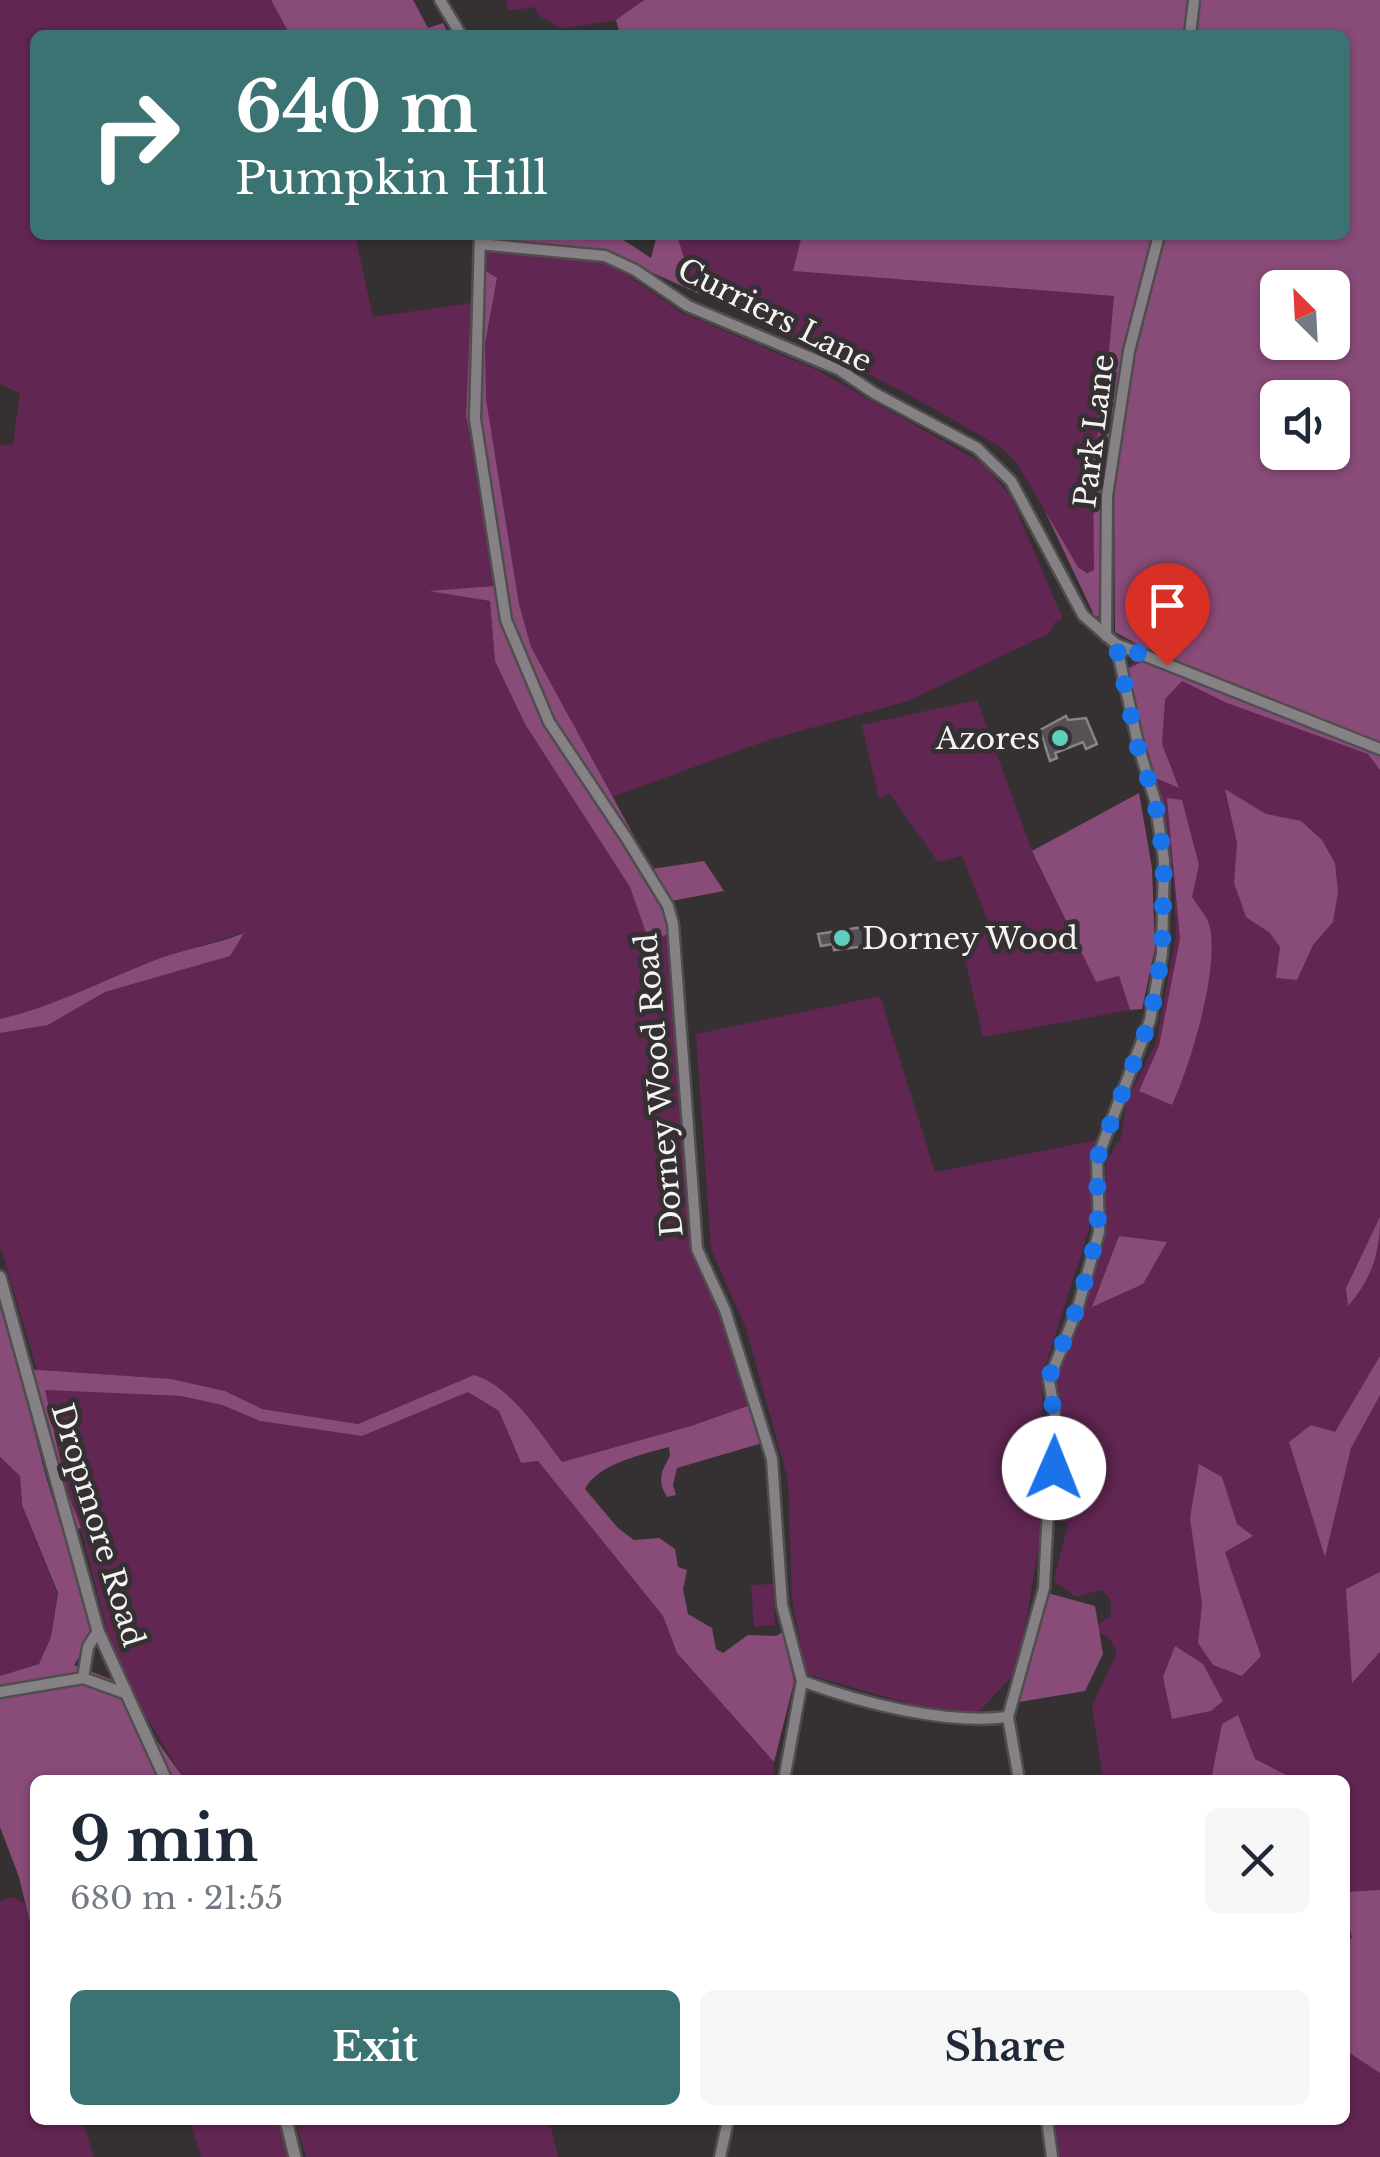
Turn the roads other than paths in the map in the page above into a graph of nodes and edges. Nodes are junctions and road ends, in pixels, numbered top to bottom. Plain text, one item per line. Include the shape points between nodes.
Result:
1 (440, 0) edge
2 (1194, 0) edge
3 (458, 30) edge
4 (1191, 30) edge
5 (480, 240) edge
6 (487, 240) edge
7 (1157, 240) edge
8 (1106, 636) junction
9 (1116, 644) junction
10 (1380, 749) edge
11 (0, 1277) edge
12 (98, 1632) junction
13 (83, 1678) junction
14 (802, 1681) junction
15 (0, 1692) edge
16 (127, 1694) junction
17 (1008, 1716) junction
18 (164, 1775) edge
19 (785, 1775) edge
20 (1018, 1775) edge
21 (287, 2125) edge
22 (727, 2125) edge
23 (1048, 2125) edge
24 (295, 2157) edge
25 (720, 2157) edge
26 (1052, 2157) edge

1 - 3 street
2 - 4 street
5 - 14 street, Dorney Wood Road via 475,420 506,620 544,712 668,906 697,1249 725,1310 772,1459 782,1605
6 - 8 street, Curriers Lane via 605,256 688,306 840,370 977,448 1011,481 1084,614
7 - 8 street, Park Lane via 1129,351 1107,496
8 - 9 street, Curriers Lane
9 - 10 street, Curriers Lane
9 - 17 street via 1158,815 1162,954 1150,1020 1097,1159 1098,1232 1048,1380 1060,1446 1049,1490 1044,1588
11 - 12 street, Dropmore Road
12 - 13 street
12 - 16 street, Dropmore Road
13 - 15 street
13 - 16 street
14 - 17 street via 972,1721
14 - 19 street, Dorney Wood Road
16 - 18 street, Dropmore Road
17 - 20 street
21 - 24 street
22 - 25 street
23 - 26 street

